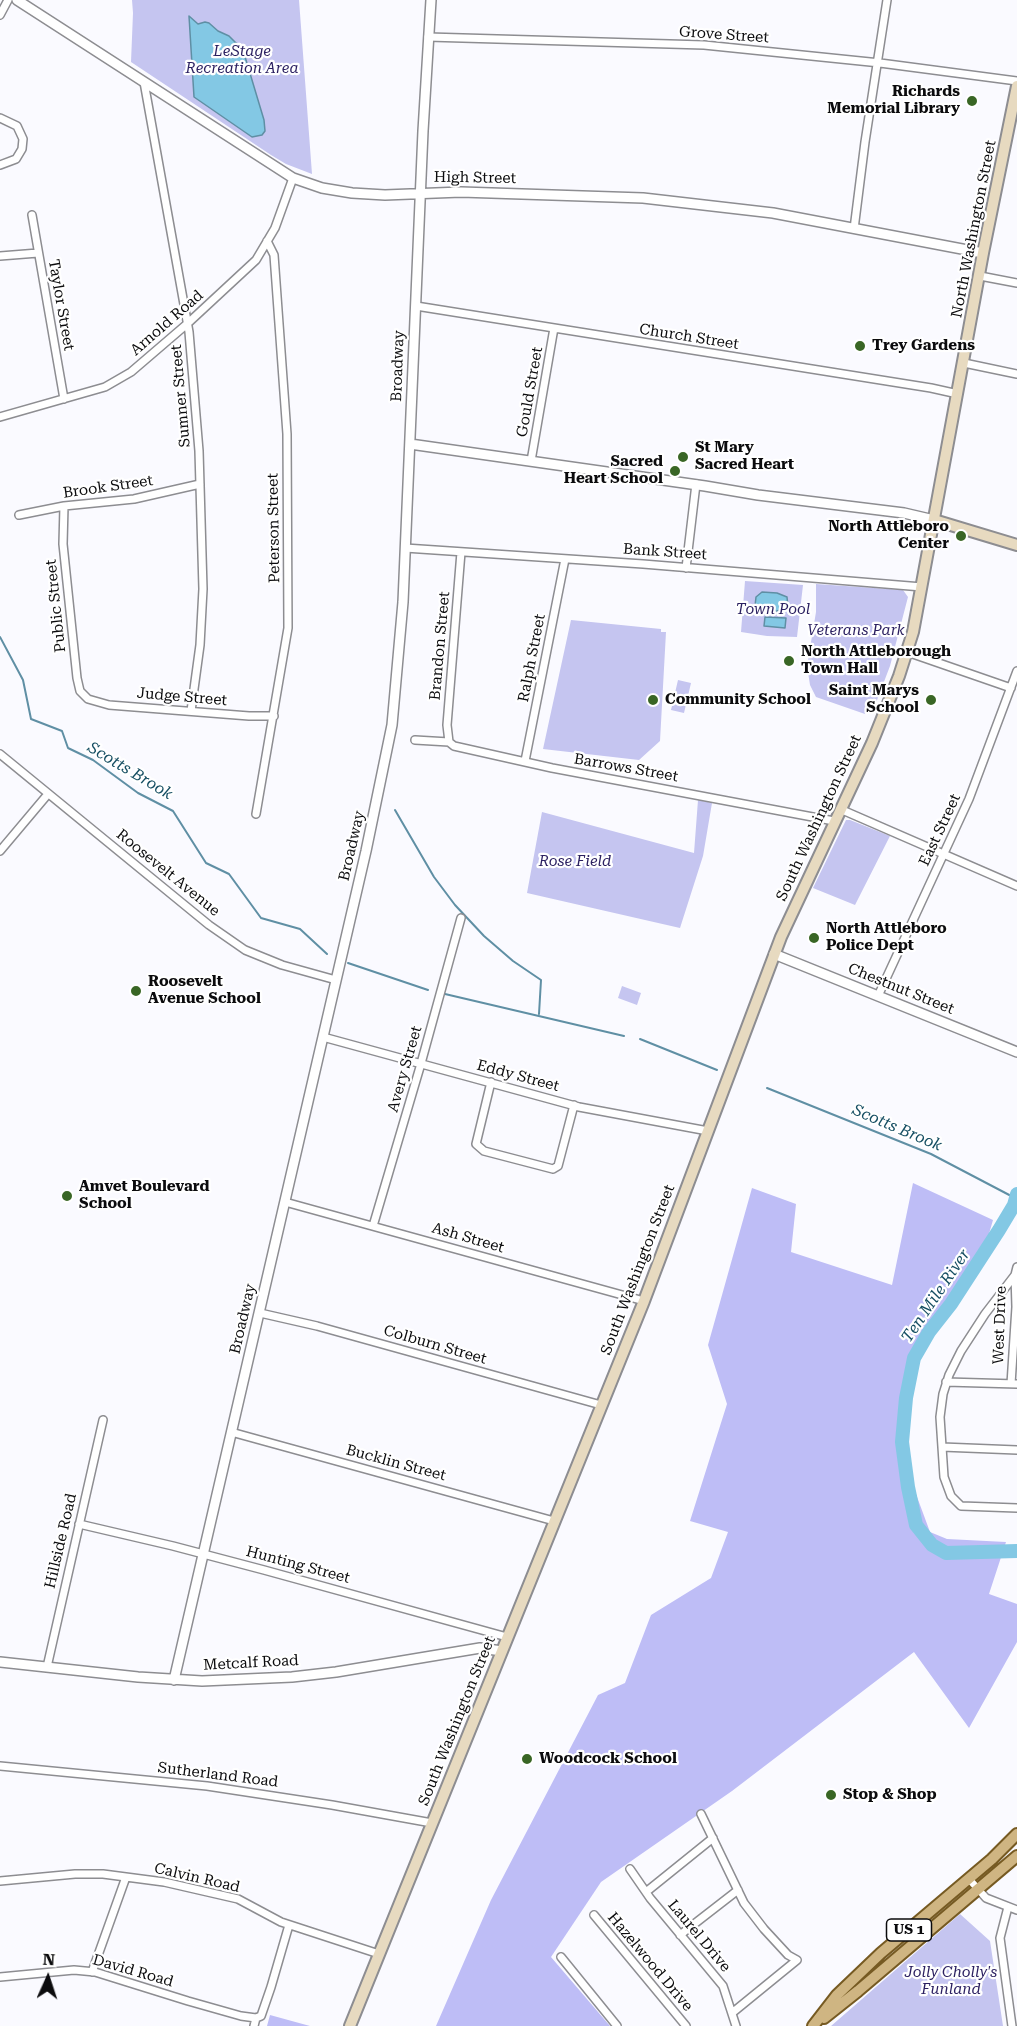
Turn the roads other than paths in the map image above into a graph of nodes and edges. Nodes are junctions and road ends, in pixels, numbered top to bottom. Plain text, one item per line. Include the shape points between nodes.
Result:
1 (8, 0) edge
2 (17, 0) edge
3 (431, 0) edge
4 (887, 0) edge
5 (0, 15) edge
6 (429, 37) junction
7 (877, 63) junction
8 (144, 82) junction
9 (1017, 84) edge
10 (0, 118) edge
11 (0, 165) edge
12 (293, 178) junction
13 (421, 193) junction
14 (32, 215) dead end
15 (854, 229) junction
16 (267, 241) junction
17 (38, 253) junction
18 (983, 253) junction
19 (0, 256) edge
20 (980, 276) junction
21 (1017, 283) edge
22 (416, 306) junction
23 (187, 324) junction
24 (554, 328) junction
25 (964, 363) junction
26 (1017, 374) edge
27 (958, 394) junction
28 (64, 399) junction
29 (0, 417) edge
30 (410, 444) junction
31 (531, 461) junction
32 (200, 484) junction
33 (696, 484) junction
34 (64, 506) junction
35 (19, 515) dead end
36 (934, 520) junction
37 (1017, 545) edge
38 (405, 548) junction
39 (460, 552) junction
40 (565, 559) junction
41 (686, 568) junction
42 (922, 587) junction
43 (907, 652) junction
44 (1017, 671) edge
45 (1011, 688) junction
46 (88, 699) joint
47 (191, 711) junction
48 (274, 716) junction
49 (415, 740) dead end
50 (449, 742) junction
51 (0, 754) edge
52 (525, 762) junction
53 (48, 794) junction
54 (840, 809) junction
55 (256, 814) dead end
56 (834, 820) junction
57 (0, 852) edge
58 (944, 854) junction
59 (1017, 886) edge
60 (461, 918) dead end
61 (774, 954) junction
62 (336, 980) junction
63 (878, 996) junction
64 (323, 1037) junction
65 (1017, 1053) edge
66 (421, 1064) junction
67 (491, 1082) junction
68 (574, 1105) junction
69 (708, 1131) junction
70 (285, 1202) junction
71 (373, 1226) junction
72 (1017, 1267) edge
73 (1015, 1275) junction
74 (644, 1301) junction
75 (260, 1313) junction
76 (946, 1382) junction
77 (1014, 1384) edge
78 (602, 1405) junction
79 (103, 1420) dead end
80 (231, 1432) junction
81 (942, 1447) junction
82 (1017, 1450) edge
83 (1017, 1508) edge
84 (554, 1521) junction
85 (79, 1524) junction
86 (203, 1553) junction
87 (507, 1638) junction
88 (502, 1651) junction
89 (0, 1662) edge
90 (47, 1667) junction
91 (174, 1680) junction
92 (0, 1766) edge
93 (701, 1814) dead end
94 (432, 1823) junction
95 (1017, 1834) edge
96 (713, 1838) junction
97 (1017, 1856) edge
98 (630, 1869) dead end
99 (126, 1877) junction
100 (969, 1879) junction
101 (0, 1881) edge
102 (738, 1890) junction
103 (978, 1890) junction
104 (646, 1892) junction
105 (1008, 1907) junction
106 (1017, 1910) edge
107 (594, 1915) dead end
108 (289, 1925) junction
109 (680, 1935) junction
110 (379, 1954) junction
111 (561, 1957) dead end
112 (92, 1972) junction
113 (0, 1977) edge
114 (732, 2013) junction
115 (255, 2022) edge
116 (350, 2026) edge
117 (617, 2026) edge
118 (686, 2026) edge
119 (736, 2026) edge
120 (813, 2026) edge
121 (1012, 2026) edge

1 - 5 street
2 - 8 street, High Street
3 - 6 street, Broadway
4 - 7 street
6 - 7 street, Grove Street via 704,45
6 - 13 street, Broadway
7 - 9 street, Grove Street
7 - 15 street
8 - 12 street, High Street
8 - 23 street, Sumner Street
9 - 18 main road, North Washington Street
10 - 11 street via 17,126 23,139 16,159
12 - 13 street, High Street via 352,193
12 - 16 street, Arnold Road
13 - 15 street, High Street via 643,198 773,213
13 - 22 street, Broadway
14 - 17 street, Taylor Street
15 - 18 street, High Street
16 - 23 street, Arnold Road via 256,260
16 - 48 street, Peterson Street via 274,255 287,434 288,628
17 - 19 street
17 - 28 street, Taylor Street
18 - 20 main road, North Washington Street
20 - 21 street
20 - 25 main road, North Washington Street
22 - 24 street, Church Street
22 - 30 street, Broadway
23 - 28 street, Arnold Road via 119,381
23 - 32 street, Sumner Street
24 - 27 street, Church Street
24 - 31 street, Gould Street
25 - 26 street
25 - 27 main road, North Washington Street
27 - 36 main road, North Washington Street
28 - 29 street, Arnold Road
30 - 31 street
30 - 38 street, Broadway
31 - 33 street
32 - 34 street, Brook Street via 134,499
32 - 47 street, Sumner Street via 200,645
33 - 36 street
33 - 41 street
34 - 35 street, Brook Street
34 - 46 street, Public Street via 63,544 77,678 80,691
36 - 37 main road
36 - 42 main road, South Washington Street
38 - 39 street, Bank Street
38 - 62 street, Broadway via 392,725
39 - 40 street, Bank Street
39 - 50 street, Brandon Street
40 - 41 street, Bank Street
40 - 52 street, Ralph Street
41 - 42 street, Bank Street
42 - 43 main road, South Washington Street
43 - 45 street
43 - 54 main road, South Washington Street via 886,711
44 - 45 street, East Street
45 - 58 street, East Street
46 - 47 street, Judge Street via 109,705
47 - 48 street, Judge Street
48 - 55 street, Peterson Street
49 - 50 street, Barrows Street
50 - 52 street, Barrows Street
51 - 53 street, Roosevelt Avenue
52 - 56 street, Barrows Street
53 - 57 street
53 - 62 street, Roosevelt Avenue via 245,950
54 - 56 main road, South Washington Street
54 - 58 street
56 - 61 main road, South Washington Street
58 - 59 street
58 - 63 street, East Street
60 - 66 street, Avery Street
61 - 63 street, Chestnut Street
61 - 69 main road, South Washington Street
62 - 64 street, Broadway
63 - 65 street, Chestnut Street
64 - 66 street, Eddy Street
64 - 70 street, Broadway
66 - 67 street, Eddy Street
66 - 71 street, Avery Street
67 - 68 street, Eddy Street
67 - 68 street via 476,1144 484,1151 553,1169 558,1166
68 - 69 street, Eddy Street
69 - 74 main road, South Washington Street
70 - 71 street, Ash Street
70 - 75 street, Broadway
71 - 74 street, Ash Street
72 - 73 street, West Drive
73 - 76 street via 961,1351
73 - 77 street, West Drive
74 - 78 main road, South Washington Street
75 - 78 street, Colburn Street
75 - 80 street, Broadway
76 - 77 street
76 - 81 street via 940,1417
78 - 84 main road, South Washington Street
79 - 85 street, Hillside Road
80 - 84 street, Bucklin Street
80 - 86 street, Broadway
81 - 82 street
81 - 83 street via 944,1477 951,1496 961,1506
84 - 87 main road, South Washington Street
85 - 86 street, Hunting Street
85 - 90 street, Hillside Road
86 - 87 street, Hunting Street
86 - 91 street, Broadway
87 - 88 main road, South Washington Street
88 - 91 street, Metcalf Road via 480,1648 292,1677
88 - 94 main road, South Washington Street
89 - 90 street, Metcalf Road
90 - 91 street, Metcalf Road
92 - 94 street, Sutherland Road via 207,1786
93 - 96 street
94 - 110 main road, South Washington Street
95 - 100 main road, US 1
96 - 102 street
96 - 104 street
97 - 103 main road, US 1
98 - 104 street, Laurel Drive
99 - 101 street, Calvin Road via 75,1874
99 - 108 street, Calvin Road via 238,1899
99 - 112 street
100 - 103 street
100 - 120 main road, US 1 via 881,1953 837,1995
102 - 109 street
102 - 114 street via 764,1929 797,1960
103 - 105 street via 986,1898
103 - 120 main road, US 1
104 - 109 street, Laurel Drive
105 - 106 street
105 - 121 street via 999,1938
107 - 118 street, Hazelwood Drive
108 - 110 street, Calvin Road
108 - 115 street via 261,2016
109 - 114 street, Laurel Drive via 723,1986
110 - 116 main road, South Washington Street
111 - 117 street
112 - 113 street, David Road
112 - 115 street, David Road
114 - 119 street, Laurel Drive

